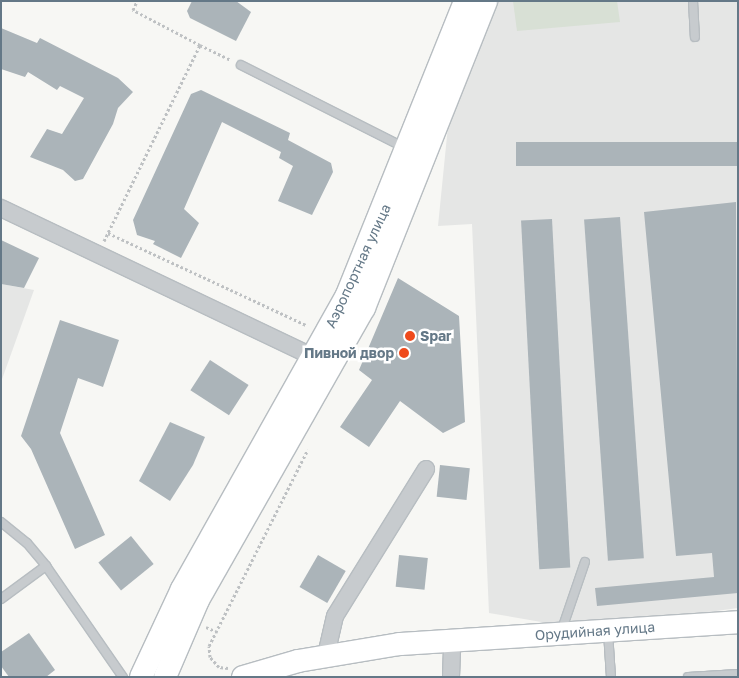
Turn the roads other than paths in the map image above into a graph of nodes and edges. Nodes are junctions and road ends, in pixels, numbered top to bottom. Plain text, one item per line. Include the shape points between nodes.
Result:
1 (465, 1) edge
2 (486, 1) edge
3 (693, 1) edge
4 (695, 37) dead end
5 (242, 65) road end
6 (408, 150) junction
7 (1, 208) edge
8 (314, 357) junction
9 (426, 469) dead end
10 (1, 522) edge
11 (585, 562) dead end
12 (46, 566) junction
13 (1, 599) edge
14 (738, 622) edge
15 (608, 630) junction
16 (561, 633) junction
17 (452, 640) junction
18 (326, 655) junction
19 (738, 674) edge
20 (123, 677) edge
21 (141, 677) edge
22 (165, 677) edge
23 (243, 677) edge
24 (451, 677) edge
25 (611, 677) edge
26 (688, 677) edge

1 - 6 main road, Аэропортная улица
2 - 22 main road, Аэропортная улица via 364,308 198,600
3 - 4 lane
5 - 6 lane
6 - 8 main road, Аэропортная улица via 332,324
7 - 8 street
8 - 21 main road, Аэропортная улица via 182,589
9 - 18 street via 335,616
10 - 12 lane via 27,543
11 - 16 lane
12 - 13 lane
12 - 20 lane
14 - 15 main road, Орудийная улица
15 - 16 main road, Орудийная улица
15 - 25 lane
16 - 17 main road, Орудийная улица
17 - 18 main road, Орудийная улица
17 - 24 street
18 - 23 main road, Орудийная улица
19 - 26 lane

